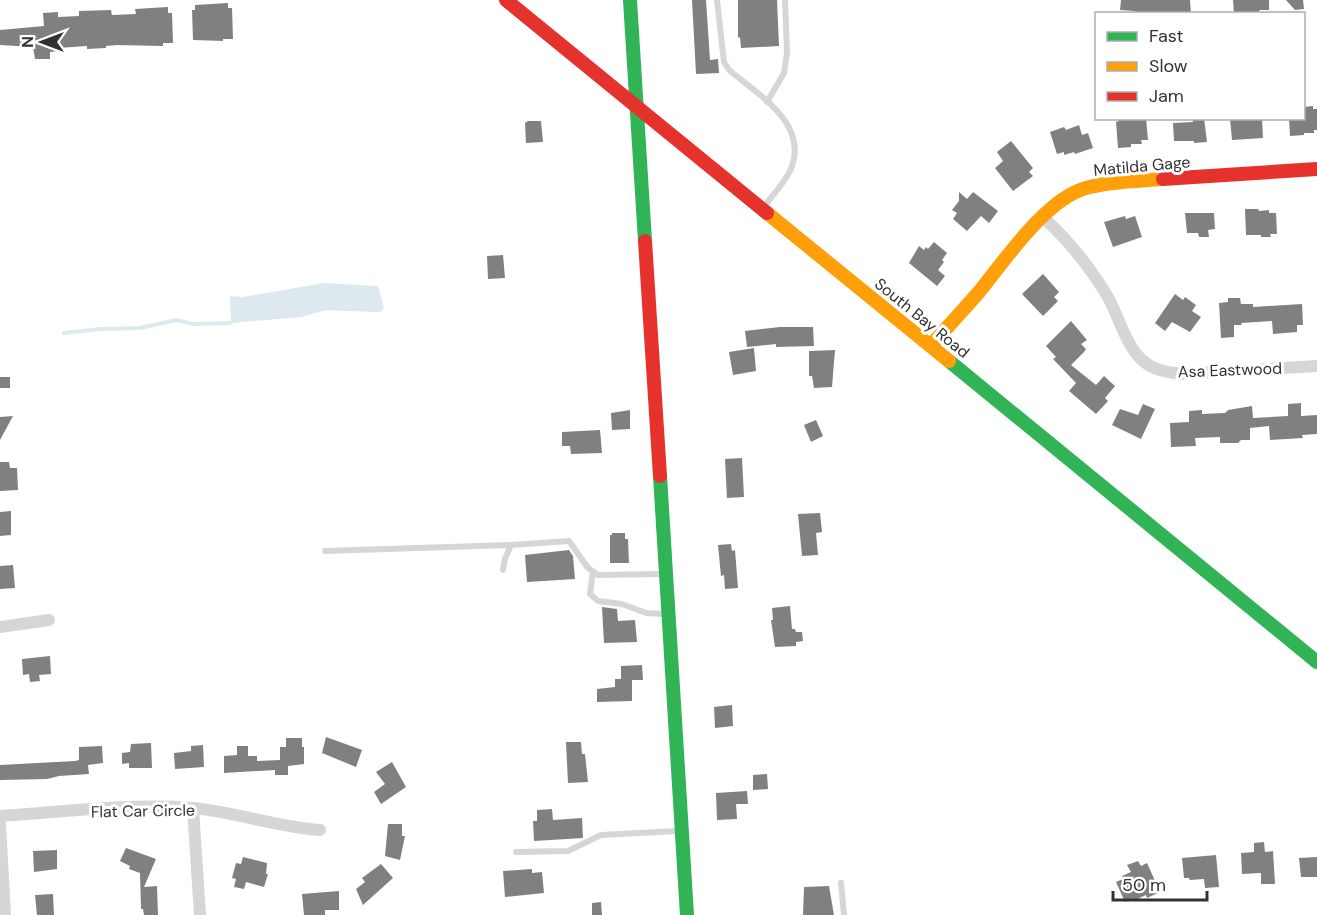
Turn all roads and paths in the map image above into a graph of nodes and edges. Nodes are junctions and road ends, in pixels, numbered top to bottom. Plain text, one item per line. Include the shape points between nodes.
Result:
1 (506, 0) edge
2 (630, 0) edge
3 (717, 0) edge
4 (785, 0) edge
5 (767, 102) junction
6 (637, 107) junction
7 (1317, 169) edge
8 (762, 209) junction
9 (1042, 216) junction
10 (930, 346) junction
11 (1317, 366) edge
12 (511, 545) junction
13 (325, 552) dead end
14 (503, 570) dead end
15 (593, 572) junction
16 (666, 574) junction
17 (668, 614) junction
18 (49, 620) dead end
19 (0, 627) edge
20 (1317, 662) edge
21 (193, 808) junction
22 (0, 816) edge
23 (0, 824) edge
24 (320, 830) dead end
25 (682, 831) junction
26 (516, 852) dead end
27 (841, 883) dead end
28 (5, 915) edge
29 (200, 915) edge
30 (687, 915) edge
31 (844, 915) edge

1 - 6 street, South Bay Road
2 - 6 street
3 - 5 lane via 724,62
4 - 5 lane via 784,73
5 - 8 lane via 786,120 794,138 795,158 789,174
6 - 8 street, South Bay Road
6 - 16 street
7 - 9 street, Matilda Gage via 1111,183 1084,188
8 - 10 street, South Bay Road
9 - 10 street, Matilda Gage
9 - 11 street, Asa Eastwood via 1081,258 1134,350 1151,367 1181,374
10 - 20 street, South Bay Road
12 - 13 lane
12 - 14 lane
12 - 15 lane via 569,541
15 - 16 lane
15 - 17 lane via 590,594 598,601 646,613
16 - 17 street
17 - 25 street
18 - 19 street
21 - 22 street, Flat Car Circle
21 - 24 street, Flat Car Circle
21 - 29 street
23 - 28 street
25 - 26 lane via 601,835 568,851
25 - 30 street
27 - 31 lane

